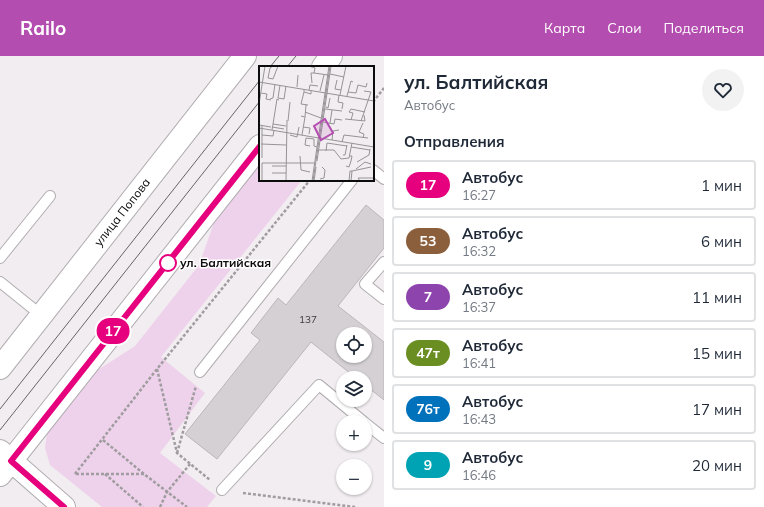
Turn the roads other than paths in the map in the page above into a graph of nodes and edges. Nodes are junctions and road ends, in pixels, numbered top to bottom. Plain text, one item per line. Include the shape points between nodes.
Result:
1 (245, 56) edge
2 (331, 56) edge
3 (324, 66) edge
4 (259, 147) edge
5 (374, 171) edge
6 (384, 179) edge
7 (351, 181) edge
8 (50, 196) dead end
9 (0, 258) edge
10 (384, 262) edge
11 (0, 282) edge
12 (384, 299) edge
13 (41, 315) junction
14 (0, 368) edge
15 (200, 372) road end
16 (356, 415) edge
17 (372, 428) edge
18 (384, 438) edge
19 (4, 463) edge
20 (222, 490) road end
21 (64, 507) edge

1 - 13 main road, улица Попова
2 - 3 main road
4 - 19 main road
5 - 6 lane
7 - 15 lane
8 - 9 lane
10 - 12 lane via 365,284
11 - 13 lane
13 - 14 main road, улица Попова
16 - 20 lane via 319,385
17 - 18 lane
19 - 21 main road

